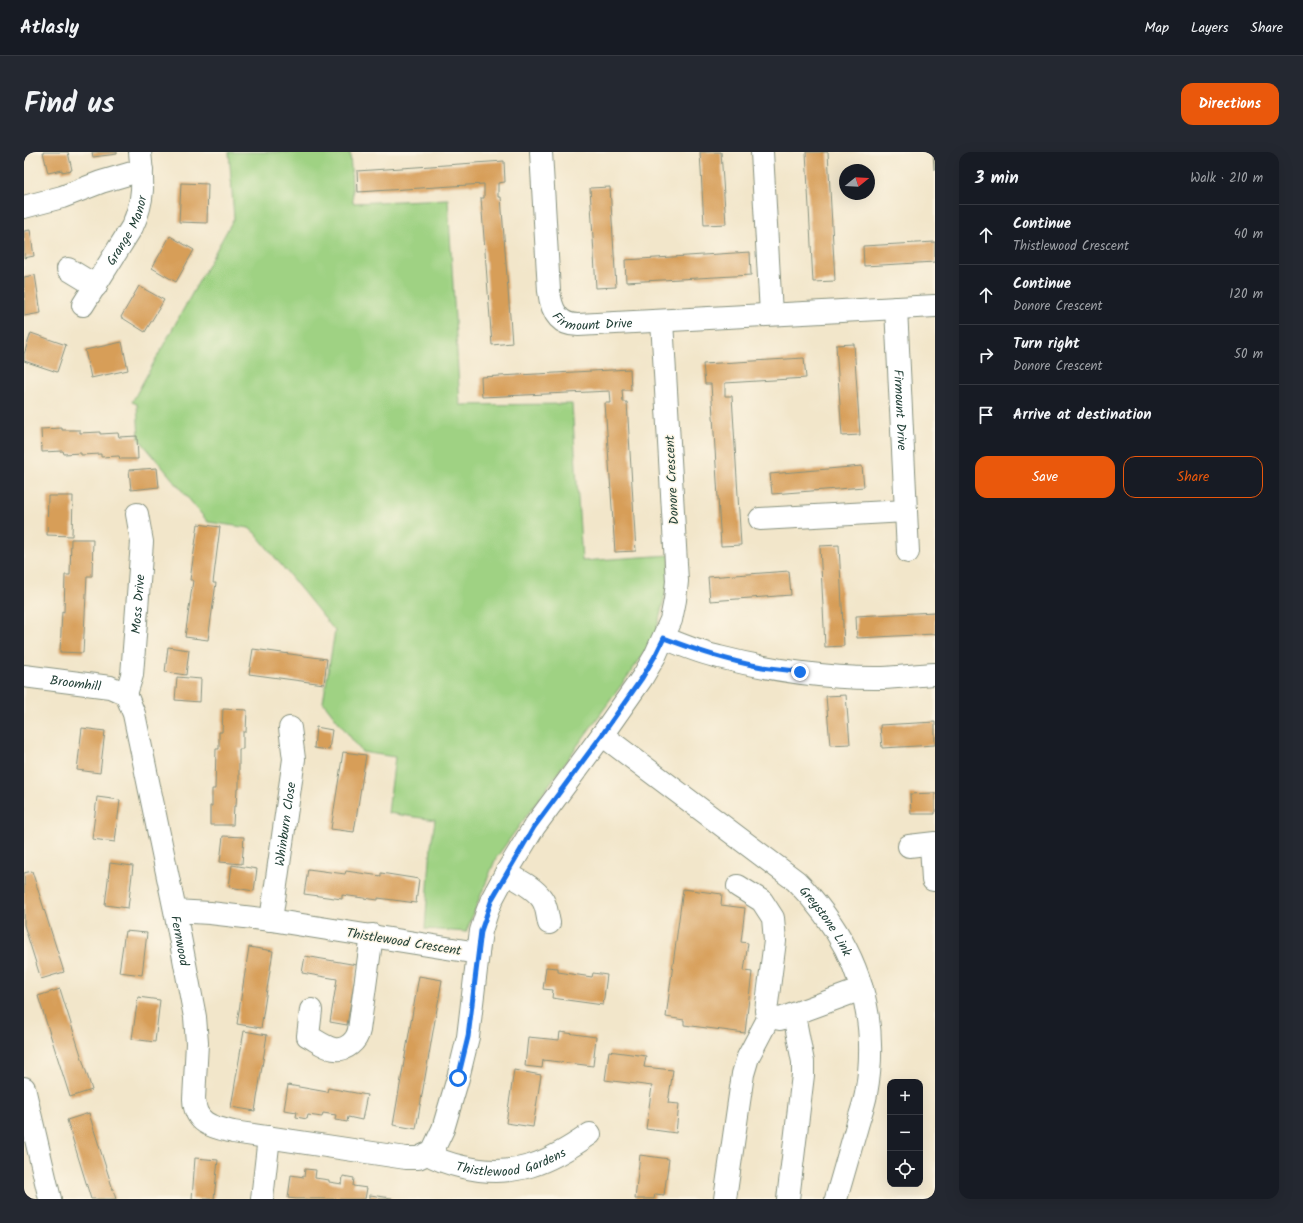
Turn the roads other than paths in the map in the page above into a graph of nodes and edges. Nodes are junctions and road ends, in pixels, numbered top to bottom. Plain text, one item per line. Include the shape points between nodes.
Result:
1 (541, 152) edge
2 (762, 152) edge
3 (141, 161) edge
4 (24, 207) edge
5 (68, 269) dead end
6 (96, 286) junction
7 (83, 305) dead end
8 (935, 306) edge
9 (896, 308) junction
10 (771, 314) junction
11 (662, 321) junction
12 (906, 511) junction
13 (136, 514) dead end
14 (760, 519) dead end
15 (908, 552) dead end
16 (664, 638) junction
17 (935, 674) edge
18 (24, 676) edge
19 (126, 694) junction
20 (290, 728) dead end
21 (602, 735) junction
22 (933, 844) edge
23 (909, 846) dead end
24 (506, 873) junction
25 (933, 880) dead end
26 (738, 886) dead end
27 (175, 911) junction
28 (271, 920) junction
29 (549, 923) dead end
30 (372, 935) junction
31 (478, 953) junction
32 (862, 989) junction
33 (311, 1010) dead end
34 (794, 1015) junction
35 (770, 1017) junction
36 (24, 1088) edge
37 (590, 1134) dead end
38 (269, 1137) junction
39 (428, 1154) junction
40 (50, 1199) edge
41 (262, 1199) edge
42 (725, 1199) edge
43 (788, 1199) edge
44 (836, 1199) edge

1 - 11 street, Firmount Drive via 549,291 556,315 562,321 574,325
2 - 10 street
3 - 4 street, Grange Manor via 101,182 62,197
3 - 6 street, Grange Manor via 141,203 138,215
5 - 6 street
6 - 7 street, Grange Manor
8 - 9 street, Firmount Drive
9 - 10 street, Firmount Drive
9 - 12 street, Firmount Drive
10 - 11 street, Firmount Drive
11 - 16 street, Donore Crescent via 677,581 676,600
12 - 14 street
12 - 15 street, Firmount Drive
13 - 19 street, Moss Drive via 142,542 132,675
16 - 17 street via 719,657 757,666 837,677 883,678
16 - 21 street, Donore Crescent via 642,678
18 - 19 street, Broomhill via 110,687
19 - 27 street, Fernwood via 134,714
20 - 28 street, Whinburn Close via 294,759
21 - 24 street, Donore Crescent via 534,827
21 - 32 street, Greystone Link via 796,881 812,897 840,937 852,960
22 - 23 street
22 - 25 street
24 - 29 street via 542,899
24 - 31 street, Donore Crescent via 487,912
26 - 35 street via 762,901 773,918 775,941 766,1010
27 - 28 street, Thistlewood Crescent
27 - 38 street, Fernwood via 196,1026 194,1104 205,1123 217,1128
28 - 30 street, Thistlewood Crescent
30 - 31 street, Thistlewood Crescent
30 - 33 street via 359,1030 355,1041 343,1048 334,1049 308,1036
31 - 39 street, Thistlewood Crescent via 464,1056 443,1129 434,1148
32 - 34 street
32 - 44 street, Greystone Link via 868,1012 869,1071 865,1096
34 - 35 street via 780,1019
34 - 43 street via 803,1075
35 - 42 street via 748,1057 743,1074
36 - 40 street
37 - 39 street, Thistlewood Gardens via 548,1159 519,1169 480,1170 438,1160
38 - 39 street via 406,1158 418,1158
38 - 41 street

